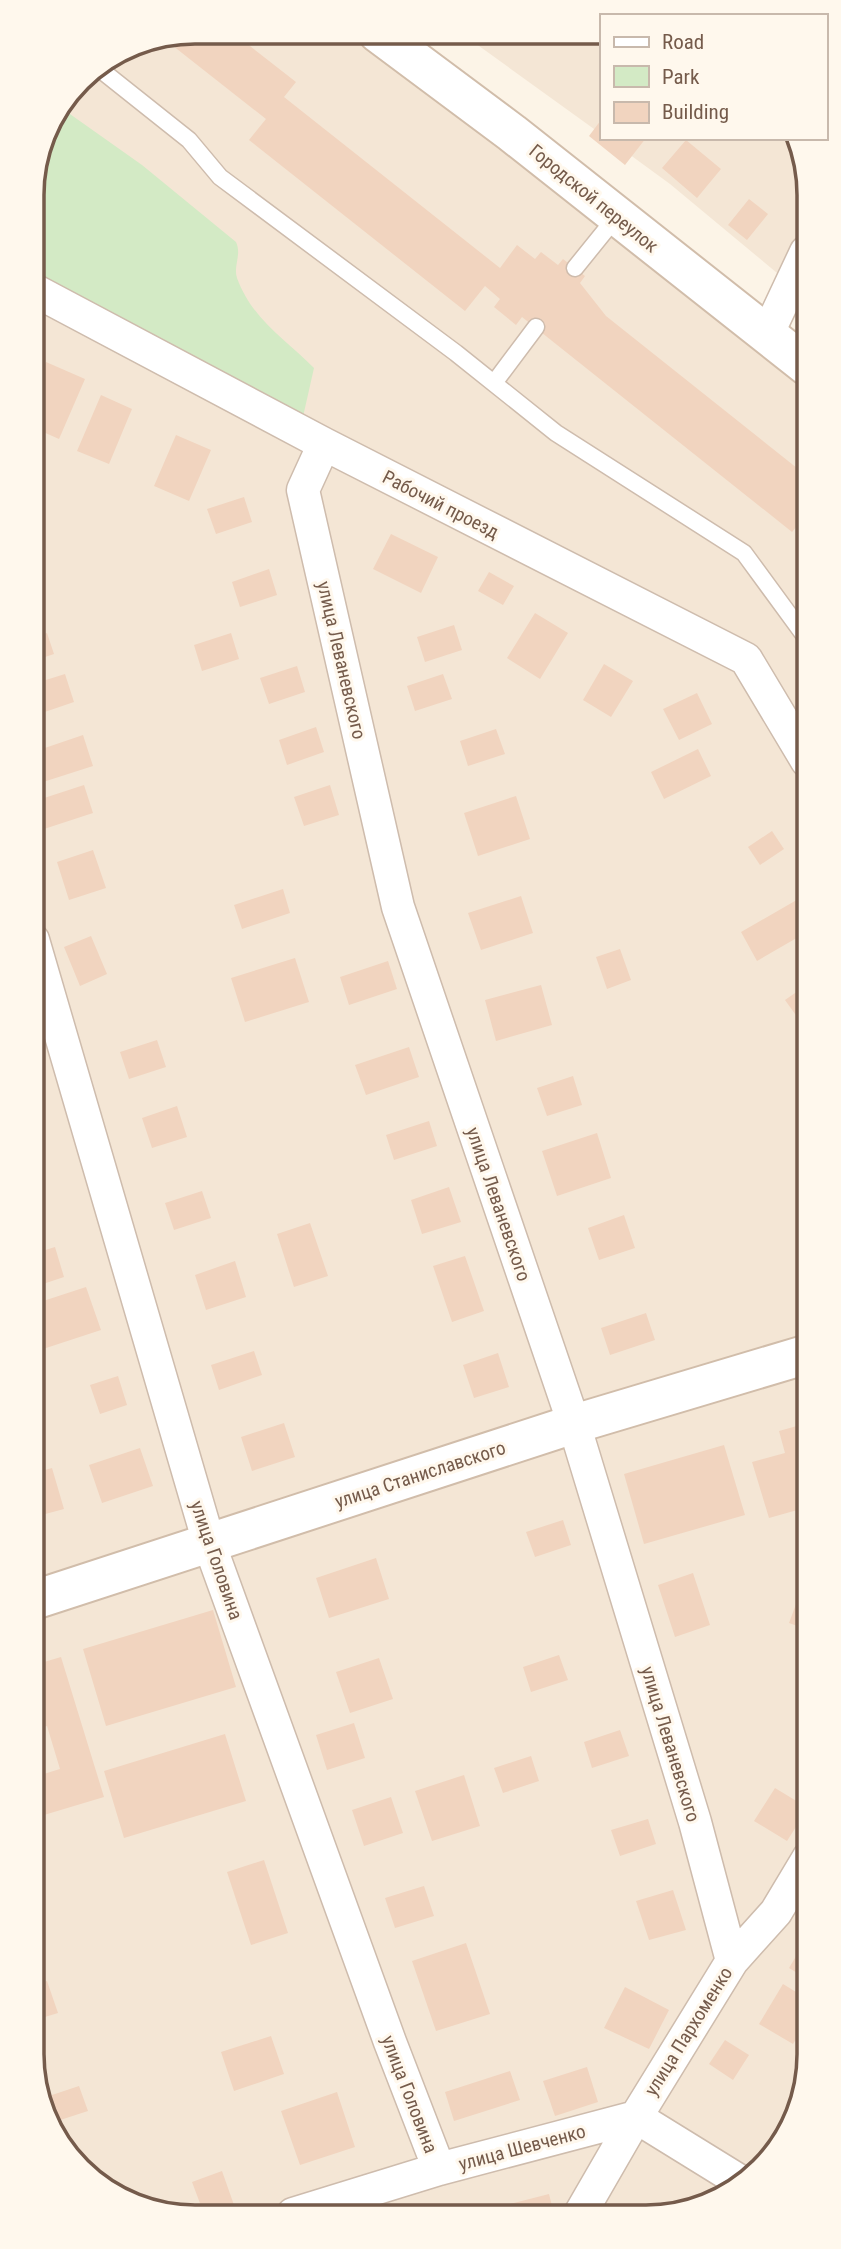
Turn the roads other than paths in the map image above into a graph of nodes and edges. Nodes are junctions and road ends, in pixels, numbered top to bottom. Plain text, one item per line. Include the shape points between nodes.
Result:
1 (392, 44) edge
2 (105, 73) edge
3 (617, 216) junction
4 (575, 268) dead end
5 (797, 271) edge
6 (44, 295) edge
7 (536, 327) dead end
8 (766, 335) junction
9 (797, 358) edge
10 (494, 383) junction
11 (324, 444) junction
12 (797, 625) edge
13 (797, 744) edge
14 (44, 978) edge
15 (797, 1357) edge
16 (574, 1424) junction
17 (209, 1543) junction
18 (44, 1597) edge
19 (797, 1877) edge
20 (732, 1961) junction
21 (636, 2116) junction
22 (439, 2169) junction
23 (734, 2177) edge
24 (322, 2205) edge
25 (585, 2205) edge

1 - 3 street, Городской переулок
2 - 10 lane via 189,140 220,177
3 - 4 lane
3 - 8 street, Городской переулок
5 - 8 street
6 - 11 street, Рабочий проезд
7 - 10 lane
8 - 9 street, Городской переулок
10 - 12 lane via 556,433 744,553
11 - 13 street, Рабочий проезд via 746,659
11 - 16 street, улица Леваневского via 303,490 398,907
14 - 17 street, улица Головина
15 - 16 street, улица Станиславского
16 - 17 street, улица Станиславского
16 - 20 street, улица Леваневского via 695,1822
17 - 18 street, улица Станиславского
17 - 22 street, улица Головина
19 - 20 street, улица Пархоменко via 776,1912
20 - 21 street, улица Пархоменко
21 - 22 street, улица Шевченко
21 - 23 street
21 - 25 street, улица Пархоменко
22 - 24 street, улица Шевченко

